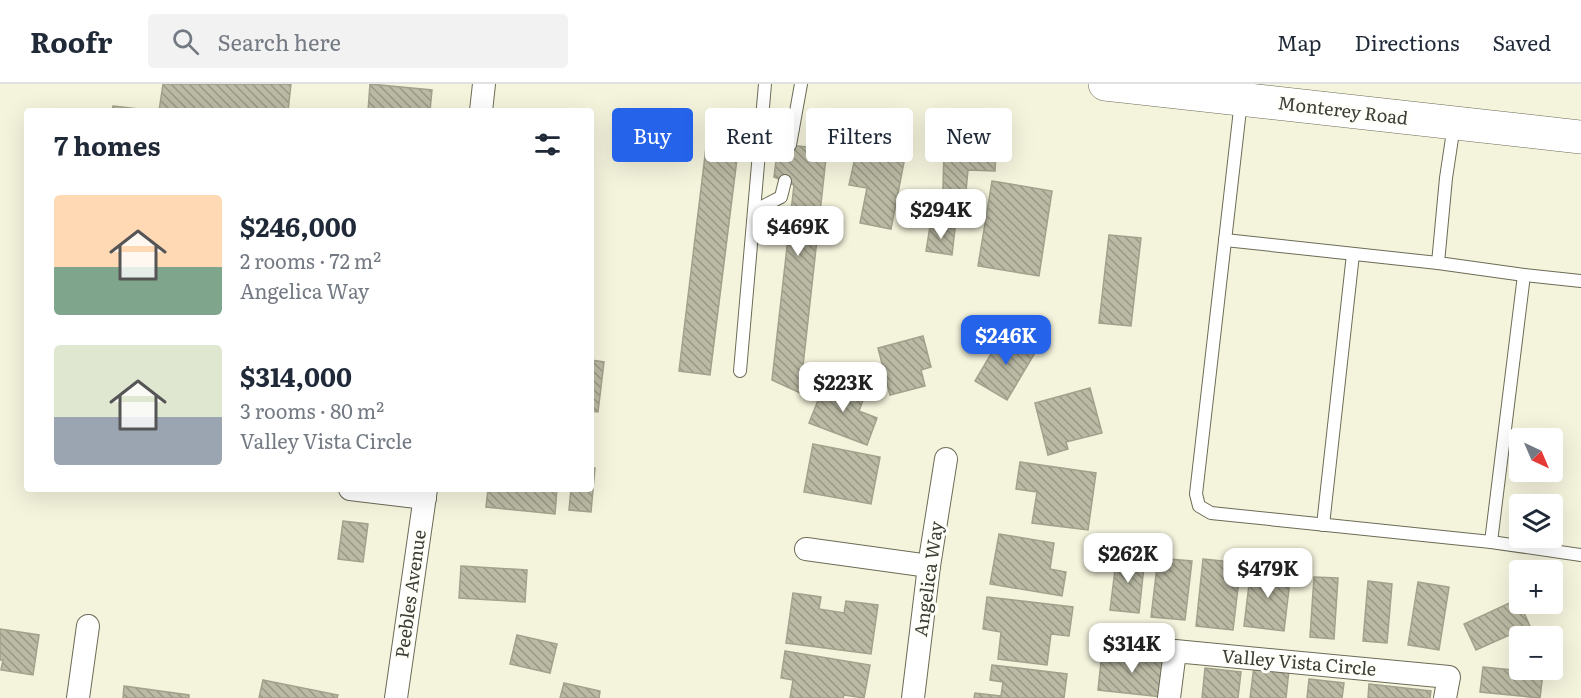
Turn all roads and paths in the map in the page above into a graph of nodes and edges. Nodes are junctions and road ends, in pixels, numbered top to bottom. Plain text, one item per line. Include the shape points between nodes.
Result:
1 (484, 84) edge
2 (765, 84) edge
3 (801, 84) edge
4 (1105, 84) edge
5 (1241, 99) junction
6 (481, 108) edge
7 (763, 108) edge
8 (794, 122) edge
9 (1454, 124) junction
10 (1581, 137) edge
11 (759, 162) edge
12 (785, 181) dead end
13 (754, 212) junction
14 (1225, 240) junction
15 (1353, 254) junction
16 (1438, 263) junction
17 (1524, 275) junction
18 (1581, 281) edge
19 (740, 370) dead end
20 (946, 459) dead end
21 (407, 492) edge
22 (426, 493) edge
23 (1323, 525) junction
24 (1491, 543) junction
25 (806, 549) dead end
26 (1581, 555) edge
27 (929, 566) junction
28 (88, 626) dead end
29 (78, 698) edge
30 (396, 698) edge
31 (913, 698) edge
32 (1169, 698) edge
33 (1445, 698) edge

1 - 6 street
2 - 7 lane
3 - 8 lane
4 - 5 main road, Monterey Road
5 - 9 main road, Monterey Road
5 - 14 lane
9 - 10 main road, Monterey Road
9 - 16 lane
11 - 13 lane
12 - 13 lane via 782,197
13 - 19 lane
14 - 15 lane
14 - 23 lane via 1196,494 1199,506 1211,513
15 - 16 lane
15 - 23 lane
16 - 17 lane
17 - 18 lane
17 - 24 lane
20 - 27 street, Angelica Way
21 - 22 street
22 - 30 street, Peebles Avenue
23 - 24 lane
24 - 26 lane
25 - 27 street
27 - 31 street, Angelica Way
28 - 29 street
32 - 33 street, Valley Vista Circle via 1175,651 1449,677

